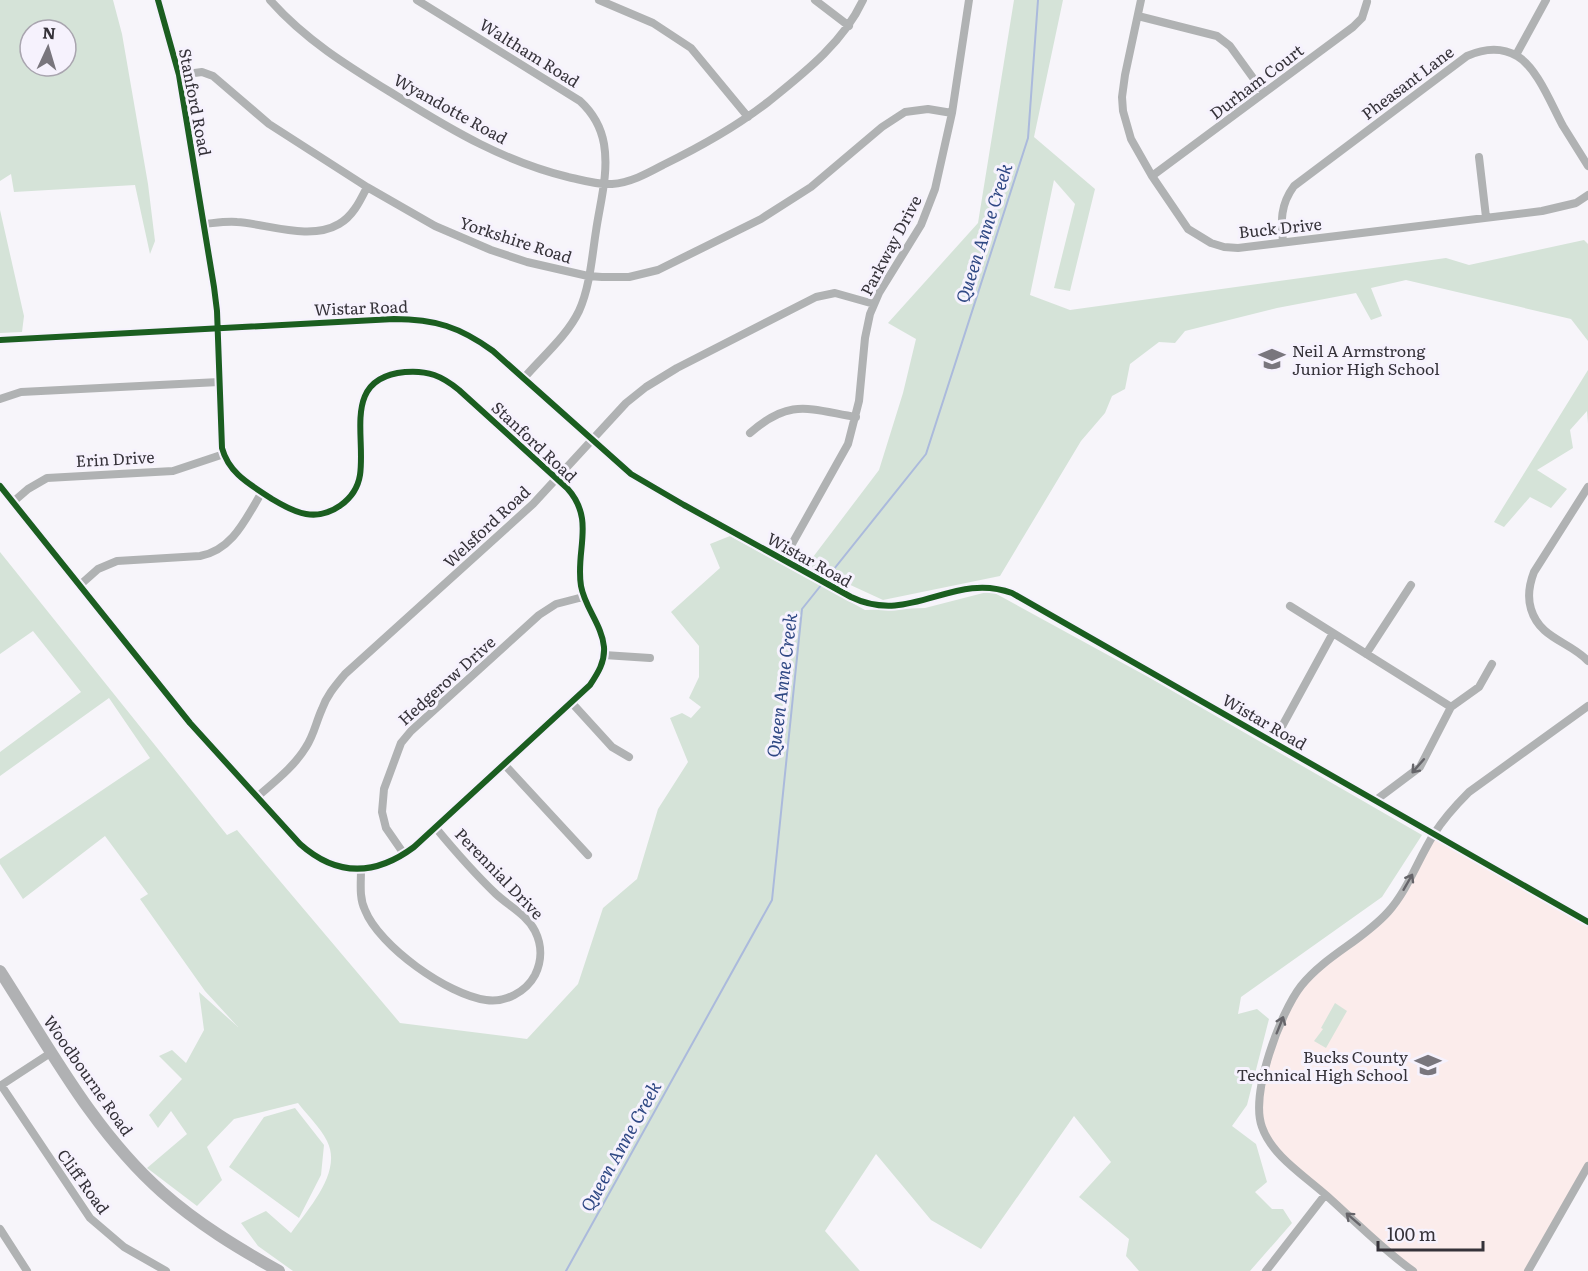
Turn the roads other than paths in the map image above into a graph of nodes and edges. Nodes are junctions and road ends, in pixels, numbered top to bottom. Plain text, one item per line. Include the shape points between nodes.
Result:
1 (158, 0) edge
2 (270, 0) edge
3 (417, 0) edge
4 (599, 0) edge
5 (815, 0) edge
6 (863, 0) edge
7 (969, 0) edge
8 (1141, 0) edge
9 (1546, 0) edge
10 (1367, 2) dead end
11 (1138, 16) junction
12 (849, 26) junction
13 (1516, 55) junction
14 (179, 75) junction
15 (1264, 93) junction
16 (952, 112) junction
17 (748, 117) junction
18 (1479, 157) dead end
19 (1588, 166) edge
20 (1152, 176) junction
21 (604, 184) junction
22 (368, 187) junction
23 (1588, 195) edge
24 (1486, 217) junction
25 (204, 224) junction
26 (1283, 242) junction
27 (588, 276) junction
28 (874, 304) junction
29 (217, 328) junction
30 (0, 340) edge
31 (524, 378) junction
32 (219, 382) junction
33 (0, 399) edge
34 (856, 417) junction
35 (750, 433) dead end
36 (592, 440) junction
37 (224, 454) junction
38 (557, 479) junction
39 (0, 486) edge
40 (1588, 487) edge
41 (262, 492) junction
42 (13, 502) junction
43 (783, 560) junction
44 (80, 585) junction
45 (1411, 585) dead end
46 (584, 597) junction
47 (1290, 606) dead end
48 (1333, 633) junction
49 (1366, 654) junction
50 (604, 655) junction
51 (650, 658) dead end
52 (1588, 662) edge
53 (1492, 664) dead end
54 (571, 702) junction
55 (1588, 706) edge
56 (1451, 707) junction
57 (1274, 741) junction
58 (629, 757) dead end
59 (504, 764) junction
60 (257, 797) junction
61 (1376, 800) junction
62 (435, 827) junction
63 (1434, 833) junction
64 (404, 854) junction
65 (588, 855) dead end
66 (361, 870) junction
67 (1588, 922) edge
68 (0, 971) edge
69 (52, 1052) junction
70 (0, 1086) edge
71 (1588, 1166) edge
72 (1325, 1195) junction
73 (0, 1229) edge
74 (27, 1271) edge
75 (166, 1271) edge
76 (279, 1271) edge
77 (1266, 1271) edge
78 (1413, 1271) edge
79 (1528, 1271) edge

1 - 14 street, Stanford Road
2 - 21 street, Wyandotte Road via 298,29 333,56 476,144 562,176
3 - 21 street, Waltham Road via 585,106 598,123 604,143
4 - 17 street via 677,37 696,53
5 - 12 street
6 - 12 street, Wyandotte Road
7 - 16 street, Parkway Drive
8 - 11 street, Buck Drive
9 - 13 street
10 - 15 street, Durham Court via 1362,18 1353,27
11 - 15 street via 1217,36 1230,46
11 - 20 street, Buck Drive via 1122,97 1128,131
12 - 17 street, Wyandotte Road via 832,46
13 - 19 street via 1531,70
13 - 26 street, Pheasant Lane via 1489,50 1467,56 1302,179 1283,204
14 - 22 street, Yorkshire Road via 202,72 213,76 269,124
14 - 25 street, Stanford Road
15 - 20 street, Durham Court
16 - 27 street, Yorkshire Road via 915,110 893,119 789,203 675,263 629,277
16 - 28 street, Parkway Drive via 932,200
17 - 21 street, Wyandotte Road via 650,172 624,182
18 - 24 street
20 - 26 street, Buck Drive via 1180,220 1204,240 1227,248
21 - 27 street, Waltham Road
22 - 25 street via 341,224 323,229 290,231 237,222
22 - 27 street, Yorkshire Road via 453,235 527,262
23 - 24 street, Buck Drive via 1565,207
24 - 26 street, Buck Drive
25 - 29 street, Stanford Road
27 - 31 street, Waltham Road via 578,314
28 - 34 street, Parkway Drive via 865,338
28 - 36 street, Welsford Road via 835,292 816,297 663,376 626,404
29 - 30 street, Wistar Road
29 - 31 street, Wistar Road via 428,320 478,340
29 - 32 street, Stanford Road
31 - 36 street, Wistar Road
32 - 33 street via 21,392
32 - 37 street, Stanford Road
34 - 35 street via 789,409 773,415
34 - 43 street, Parkway Drive via 841,458
36 - 38 street, Welsford Road
36 - 43 street, Wistar Road via 631,474
37 - 41 street, Stanford Road via 233,471
37 - 42 street, Erin Drive via 173,471 47,478
38 - 41 street, Stanford Road via 446,380 422,371 383,378 364,398 359,417 360,475 345,502 322,514 307,514
38 - 46 street, Stanford Road via 572,493 582,513 580,571
38 - 60 street, Welsford Road via 345,674 330,694 304,750
39 - 42 street
40 - 52 street via 1534,572 1528,598 1540,627
41 - 44 street via 235,535 222,548 200,556 117,561 98,569
42 - 44 street
43 - 57 street, Wistar Road via 861,602 884,607 903,606 970,587 1003,589
44 - 60 street via 190,723
45 - 49 street
46 - 50 street, Stanford Road via 599,630
46 - 64 street, Hedgerow Drive via 556,604 539,615 401,743 384,789 382,812 386,828
47 - 48 street
48 - 49 street
48 - 57 street
49 - 56 street
50 - 51 street
50 - 54 street via 598,674
53 - 56 street via 1479,687
54 - 58 street via 612,747
54 - 59 street
55 - 63 street via 1469,792
56 -> 61 street via 1420,767
57 - 61 street, Wistar Road
59 - 62 street
59 - 65 street
60 - 66 street via 310,853 331,864
61 - 63 street, Wistar Road
62 - 64 street
62 - 66 street, Perennial Drive via 535,930 541,950 539,965 533,979 519,993 500,1000 484,1000 409,962 365,910
63 - 67 street, Wistar Road
72 -> 63 street via 1274,1149 1260,1125 1259,1093 1276,1036 1294,997 1315,970 1390,911
64 - 66 street
68 - 69 main road, Woodbourne Road
69 - 70 street
69 - 76 main road, Woodbourne Road via 101,1125 149,1180 200,1222
70 - 75 street, Cliff Road via 90,1218 124,1247
71 - 79 street
72 - 77 street
78 -> 72 street
73 - 74 street

